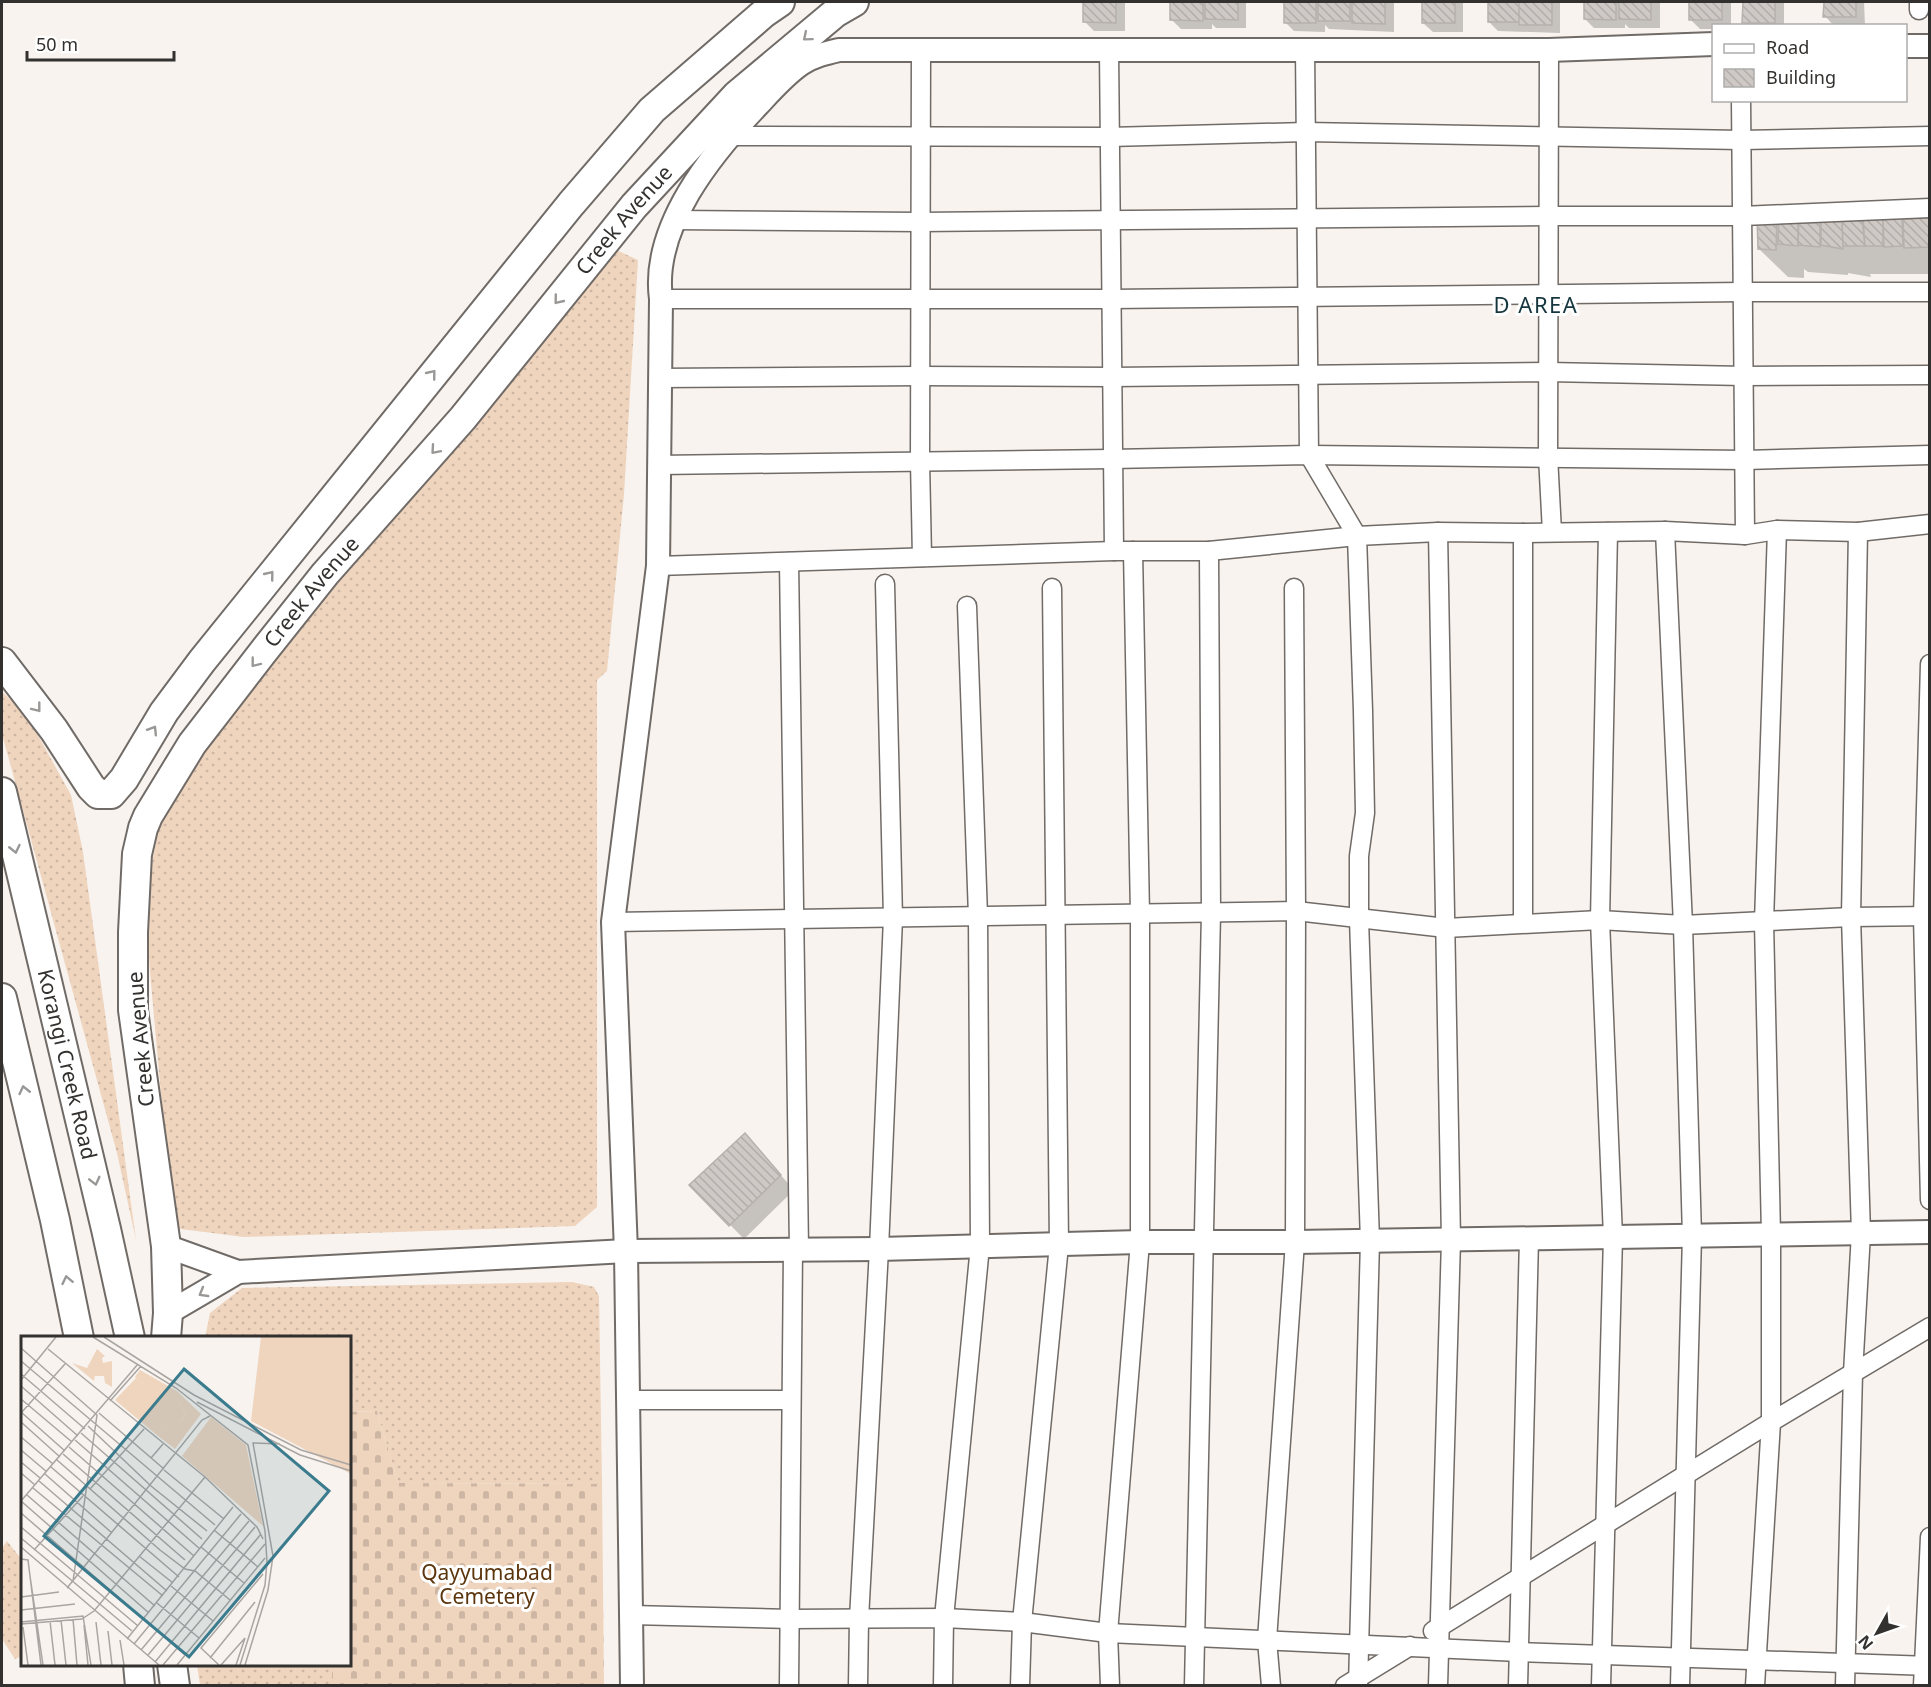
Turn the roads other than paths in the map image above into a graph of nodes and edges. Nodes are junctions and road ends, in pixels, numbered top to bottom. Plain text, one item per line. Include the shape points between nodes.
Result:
1 (780, 2) edge
2 (854, 2) edge
3 (1712, 44) edge
4 (1907, 46) edge
5 (1929, 46) edge
6 (921, 50) junction
7 (1305, 50) junction
8 (1549, 50) junction
9 (1109, 51) junction
10 (1741, 102) edge
11 (1306, 132) junction
12 (729, 136) junction
13 (1110, 136) junction
14 (1548, 136) junction
15 (1929, 136) edge
16 (921, 137) junction
17 (1742, 140) junction
18 (1929, 208) edge
19 (1548, 216) junction
20 (1742, 216) junction
21 (1307, 219) junction
22 (674, 220) junction
23 (1110, 220) junction
24 (920, 222) junction
25 (1743, 292) junction
26 (1929, 292) edge
27 (1549, 295) junction
28 (1308, 297) junction
29 (661, 298) junction
30 (920, 300) junction
31 (1111, 300) junction
32 (1548, 372) junction
33 (1929, 375) edge
34 (920, 376) junction
35 (1308, 376) junction
36 (1744, 376) junction
37 (1112, 377) junction
38 (660, 378) junction
39 (1309, 455) junction
40 (1929, 455) edge
41 (1548, 456) junction
42 (1112, 459) junction
43 (1745, 460) junction
44 (920, 461) junction
45 (659, 465) junction
46 (1929, 524) edge
47 (1777, 530) junction
48 (1665, 531) junction
49 (1438, 532) junction
50 (1552, 532) junction
51 (1608, 532) junction
52 (1858, 532) junction
53 (1523, 533) junction
54 (1745, 535) junction
55 (1357, 536) junction
56 (1124, 551) junction
57 (1209, 551) junction
58 (922, 558) junction
59 (789, 562) junction
60 (658, 566) junction
61 (885, 584) dead end
62 (1052, 588) dead end
63 (1294, 588) dead end
64 (967, 606) dead end
65 (2, 662) edge
66 (1929, 664) edge
67 (2, 792) edge
68 (1296, 911) junction
69 (1211, 913) junction
70 (1140, 914) junction
71 (1056, 915) junction
72 (978, 916) junction
73 (1926, 916) edge
74 (1851, 917) junction
75 (893, 918) junction
76 (1359, 919) junction
77 (795, 920) junction
78 (1600, 920) junction
79 (613, 922) junction
80 (1764, 922) junction
81 (1523, 923) junction
82 (1683, 925) junction
83 (1446, 928) junction
84 (2, 998) edge
85 (1929, 1200) edge
86 (1929, 1232) edge
87 (1861, 1233) junction
88 (1771, 1234) junction
89 (1692, 1236) junction
90 (1613, 1237) junction
91 (1529, 1238) junction
92 (1451, 1240) junction
93 (1370, 1241) junction
94 (1140, 1242) junction
95 (1204, 1242) junction
96 (1294, 1242) junction
97 (1059, 1245) junction
98 (166, 1246) junction
99 (980, 1246) junction
100 (796, 1249) junction
101 (879, 1249) junction
102 (626, 1251) junction
103 (238, 1272) junction
104 (167, 1325) edge
105 (1929, 1327) edge
106 (79, 1336) edge
107 (130, 1336) edge
108 (1853, 1373) junction
109 (628, 1400) junction
110 (791, 1400) junction
111 (1771, 1422) junction
112 (1685, 1476) junction
113 (1605, 1526) junction
114 (1929, 1537) edge
115 (1520, 1578) junction
116 (631, 1615) junction
117 (944, 1618) junction
118 (790, 1619) junction
119 (859, 1619) junction
120 (1022, 1622) junction
121 (1440, 1627) junction
122 (1108, 1633) junction
123 (1195, 1637) junction
124 (1267, 1640) junction
125 (1359, 1644) junction
126 (1409, 1646) junction
127 (1439, 1647) junction
128 (1519, 1652) junction
129 (1602, 1653) junction
130 (1680, 1657) junction
131 (1756, 1659) junction
132 (1846, 1663) junction
133 (138, 1666) edge
134 (172, 1666) edge
135 (1927, 1666) edge
136 (1354, 1683) edge
137 (140, 1686) edge
138 (175, 1686) edge
139 (632, 1686) edge
140 (789, 1686) edge
141 (858, 1686) edge
142 (943, 1686) edge
143 (1020, 1686) edge
144 (1110, 1686) edge
145 (1194, 1686) edge
146 (1271, 1686) edge
147 (1438, 1686) edge
148 (1518, 1686) edge
149 (1601, 1686) edge
150 (1680, 1686) edge
151 (1755, 1686) edge
152 (1845, 1686) edge
153 (1923, 1686) edge

65 -> 1 main road, Creek Avenue via 91,787 98,794 111,794 202,661 570,204 652,110
2 -> 98 main road, Creek Avenue via 835,13 737,95 633,206 463,418 325,574 192,744 148,816 137,854 134,1010
3 - 8 street
4 - 5 street
6 - 9 street
6 - 12 street via 839,50 818,55 800,64 779,83
6 - 16 street
7 - 8 street
7 - 9 street
7 - 11 street
8 - 14 street
9 - 13 street
10 - 17 street
11 - 13 street
11 - 14 street
11 - 21 street
12 - 16 street
12 - 22 street via 706,165
13 - 16 street
13 - 23 street
14 - 17 street
14 - 19 street
15 - 17 street
16 - 24 street
17 - 20 street
18 - 20 street
19 - 20 street
19 - 21 street
19 - 27 street
20 - 25 street
21 - 23 street
21 - 28 street
22 - 24 street
22 - 29 street via 665,245
23 - 24 street
23 - 31 street
24 - 30 street
25 - 26 street
25 - 27 street
25 - 36 street
27 - 28 street
27 - 32 street
28 - 31 street
28 - 35 street
29 - 30 street
29 - 38 street
30 - 31 street
30 - 34 street
31 - 37 street
32 - 35 street
32 - 36 street
32 - 41 street
33 - 36 street
34 - 37 street
34 - 38 street
34 - 44 street
35 - 37 street
35 - 39 street
36 - 43 street
37 - 42 street
38 - 45 street
39 - 41 street
39 - 42 street
39 - 55 street
40 - 43 street
41 - 43 street
41 - 50 street
42 - 44 street
42 - 56 street
43 - 54 street
44 - 45 street
44 - 58 street
45 - 60 street
46 - 52 street
47 - 52 street
47 - 54 street
47 - 80 street
48 - 51 street
48 - 54 street
48 - 82 street
49 - 53 street
49 - 55 street
49 - 83 street
50 - 51 street
50 - 53 street
51 - 78 street
52 - 74 street
53 - 81 street
55 - 57 street
55 - 76 street via 1365,813 1359,856
56 - 57 street
56 - 58 street
56 - 70 street
57 - 69 street
58 - 59 street
59 - 60 street
59 - 77 street
60 - 79 street
61 - 75 street
62 - 71 street
63 - 68 street
64 - 72 street
66 - 73 street
67 -> 107 main road, Korangi Creek Road
68 - 69 street
68 - 76 street
68 - 96 street
69 - 70 street
69 - 95 street
70 - 71 street
70 - 94 street
71 - 72 street
71 - 97 street
72 - 75 street
72 - 99 street
73 - 74 street
73 - 85 street
74 - 80 street
74 - 87 street
75 - 77 street
75 - 101 street
76 - 83 street
76 - 93 street
77 - 79 street
77 - 100 street
78 - 81 street
78 - 82 street
78 - 90 street
79 - 102 street
80 - 82 street
80 - 88 street
81 - 83 street
82 - 89 street
83 - 92 street
106 -> 84 main road
86 - 87 street
87 - 88 street
87 - 108 street
88 - 89 street
88 - 111 street
89 - 90 street
89 - 112 street
90 - 91 street
90 - 113 street
91 - 92 street
91 - 115 street
92 - 93 street
92 - 121 street
93 - 96 street
93 - 125 street
94 - 95 street
94 - 97 street
94 - 122 street
95 - 96 street
95 - 123 street
96 - 124 street
97 - 99 street
97 - 120 street
98 - 103 street
98 - 104 main road, Creek Avenue
99 - 101 street
99 - 117 street
100 - 101 street
100 - 102 street
100 - 110 street
101 - 119 street
102 - 103 street
102 - 109 street
103 -> 104 street
105 - 108 street
108 - 111 street
108 - 132 street
109 - 110 street
109 - 116 street
110 - 118 street
111 - 112 street
111 - 131 street
112 - 113 street
112 - 130 street
113 - 115 street
113 - 129 street
114 - 135 street
115 - 121 street
115 - 128 street
116 - 118 street
116 - 139 street
117 - 119 street
117 - 120 street
117 - 142 street
118 - 119 street
118 - 140 street
119 - 141 street
120 - 122 street
120 - 143 street
121 - 126 street
121 - 127 street
122 - 123 street
122 - 144 street
123 - 124 street
123 - 145 street
124 - 125 street
124 - 146 street
125 - 126 street
125 - 136 street
126 - 127 street
126 - 136 street
127 - 128 street
127 - 147 street
128 - 129 street
128 - 148 street
129 - 130 street
129 - 149 street
130 - 131 street
130 - 150 street
131 - 132 street
131 - 151 street
132 - 135 street
132 - 152 street
133 - 137 main road
134 - 138 main road
135 - 153 street

